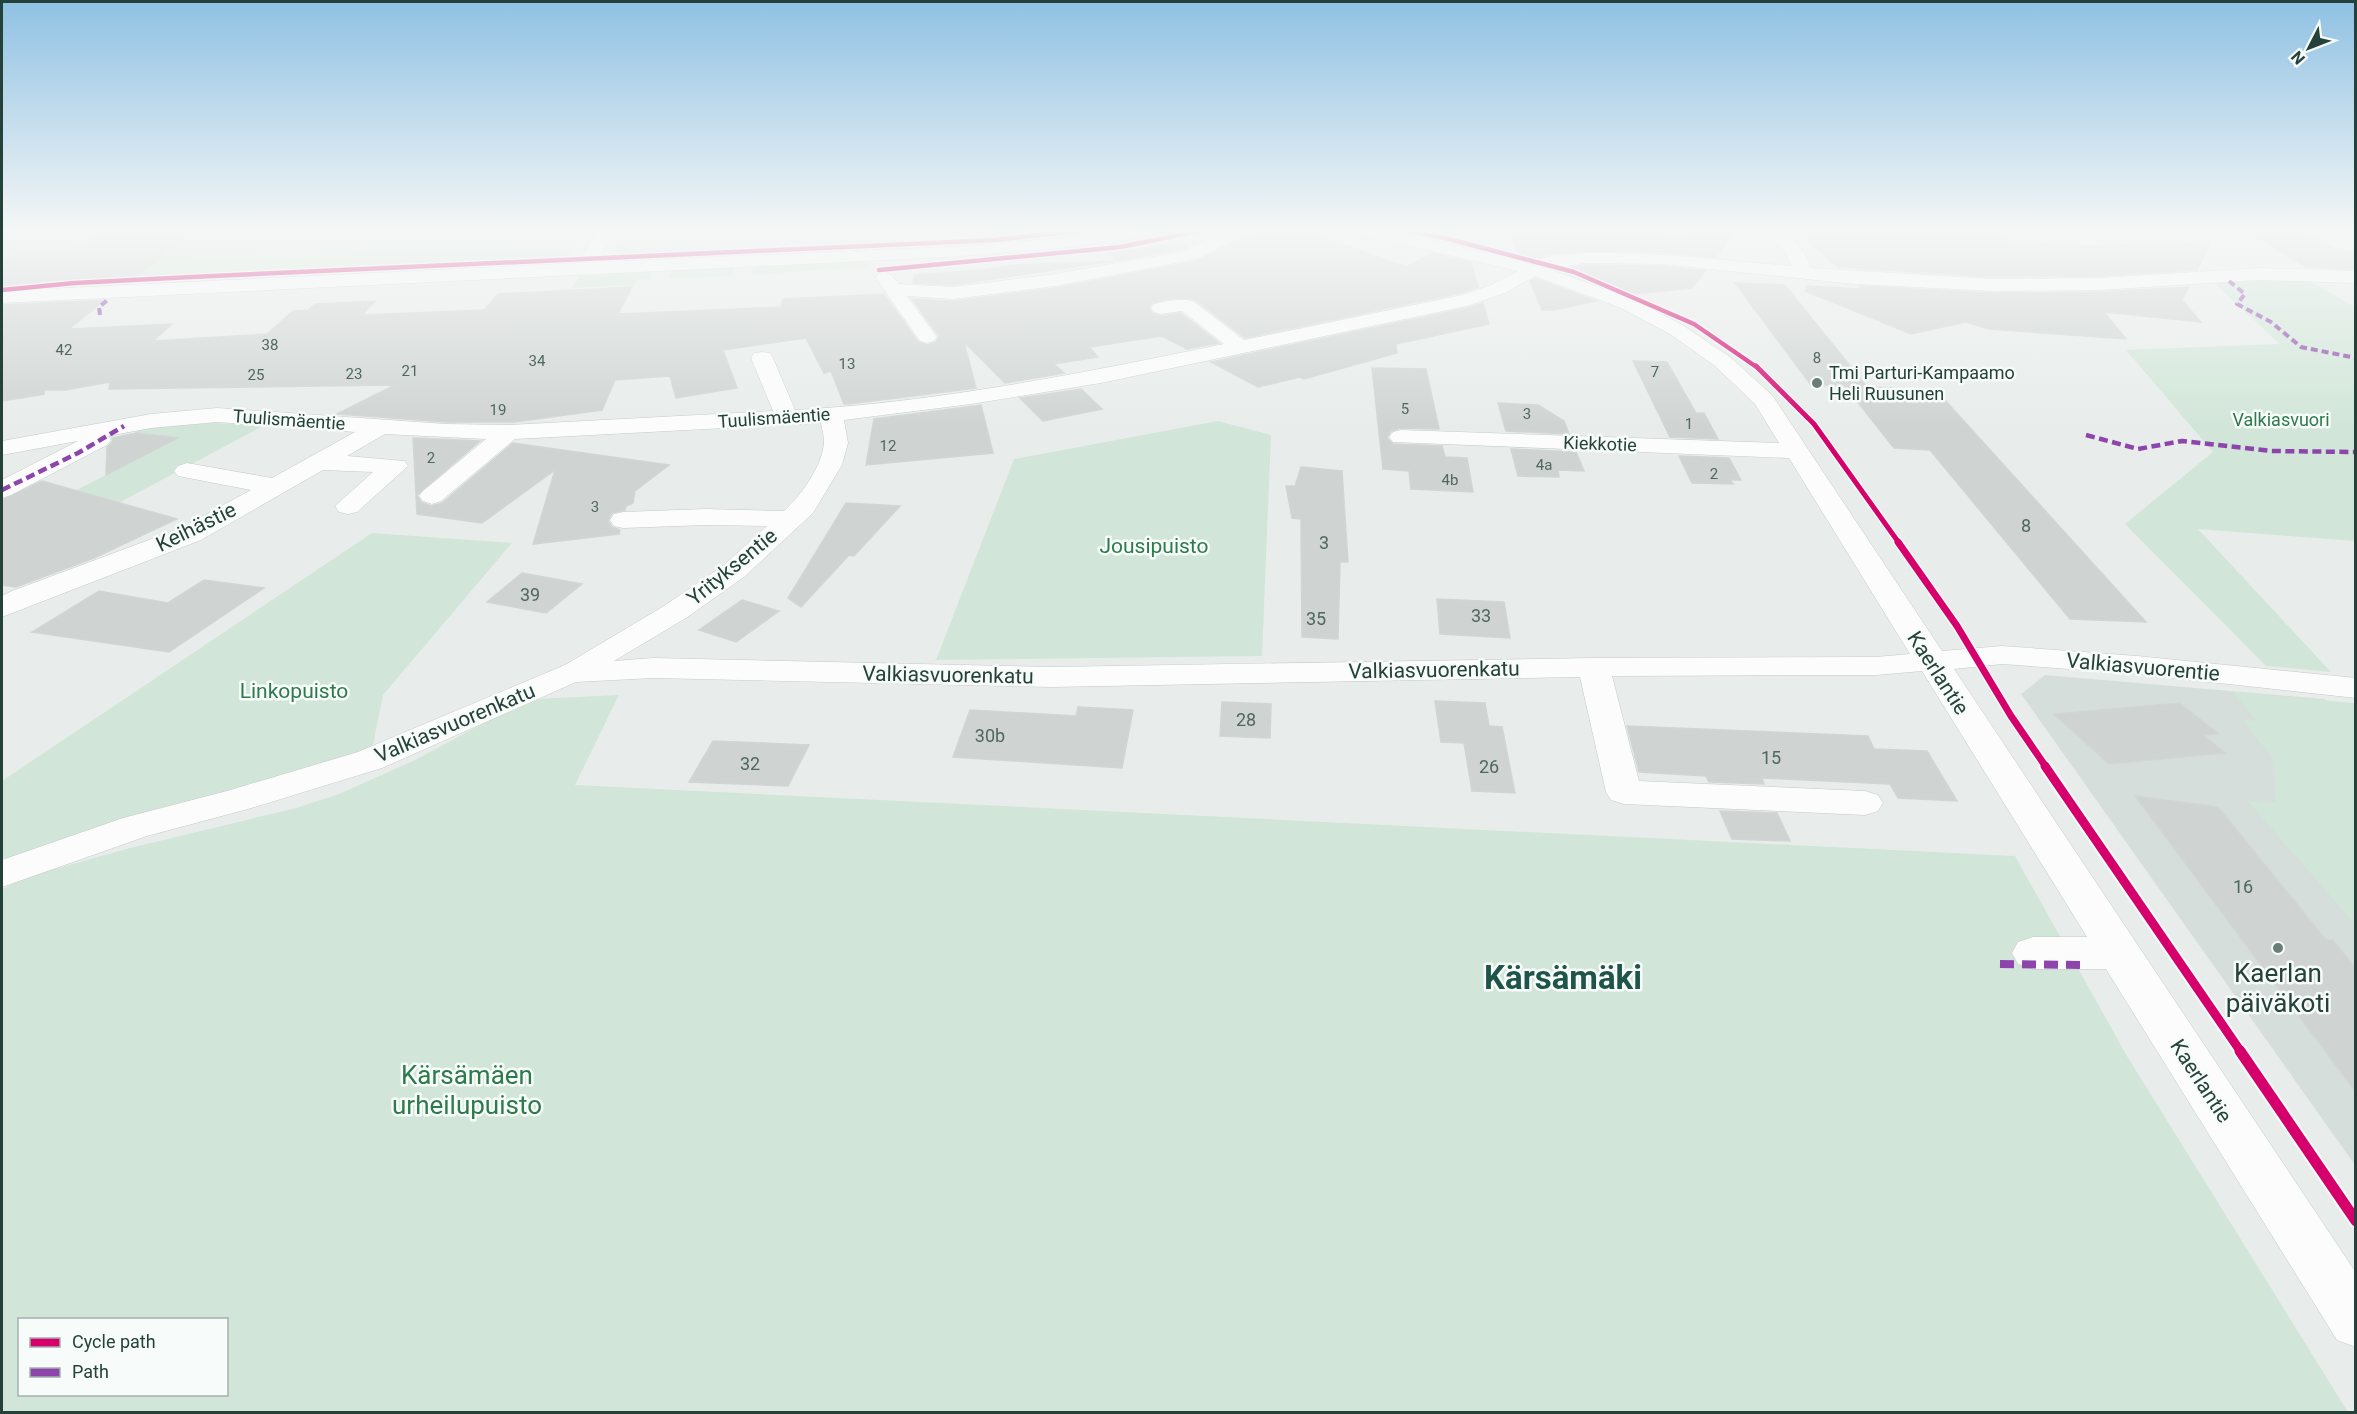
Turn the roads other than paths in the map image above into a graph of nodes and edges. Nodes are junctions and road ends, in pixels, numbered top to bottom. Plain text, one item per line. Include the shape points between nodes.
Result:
1 (23, 295) edge
2 (31, 295) edge
3 (897, 295) edge
4 (1481, 295) edge
5 (1607, 295) edge
6 (2, 297) edge
7 (1161, 308) dead end
8 (2, 312) edge
9 (927, 337) dead end
10 (1239, 346) junction
11 (762, 358) dead end
12 (832, 415) junction
13 (787, 418) junction
14 (124, 426) junction
15 (382, 426) junction
16 (508, 432) junction
17 (1401, 437) dead end
18 (2, 448) edge
19 (1799, 452) junction
20 (318, 462) junction
21 (187, 471) dead end
22 (275, 486) junction
23 (2, 489) edge
24 (432, 496) dead end
25 (348, 506) dead end
26 (791, 519) junction
27 (623, 520) dead end
28 (2, 608) edge
29 (1930, 662) junction
30 (1594, 667) junction
31 (570, 673) junction
32 (2355, 688) edge
33 (1865, 803) dead end
34 (2, 873) edge
35 (2033, 953) dead end
36 (2119, 953) junction
37 (2355, 1320) edge

1 - 6 street
2 - 8 street
3 - 9 street
4 - 10 street, Tuulismäentie
5 - 19 street, Kaerlantie via 1670,326 1713,353 1764,400
7 - 10 street via 1186,305
10 - 12 street, Tuulismäentie via 1163,365 1046,386
11 - 13 street
12 - 13 street, Tuulismäentie
12 - 26 street, Yrityksentie via 836,443 830,465 804,507
13 - 16 street, Tuulismäentie
14 - 15 street, Tuulismäentie via 217,415
14 - 18 street, Tuulismäentie
14 - 23 street
15 - 16 street, Tuulismäentie
15 - 20 street, Keihästie
16 - 24 street
17 - 19 street, Kiekkotie
19 - 29 street, Kaerlantie
20 - 22 street, Keihästie
20 - 25 street via 396,466
21 - 22 street
22 - 28 street, Keihästie via 191,534
26 - 27 street
26 - 31 street, Yrityksentie via 734,571 675,612
29 - 30 street, Valkiasvuorenkatu via 1876,666
29 - 32 street, Valkiasvuorentie via 2002,655
29 - 36 street, Kaerlantie
30 - 31 street, Valkiasvuorenkatu via 1052,677 653,669
30 - 33 street via 1624,792
31 - 34 street, Valkiasvuorenkatu via 370,760 136,827
35 - 36 street
36 - 37 street, Kaerlantie

